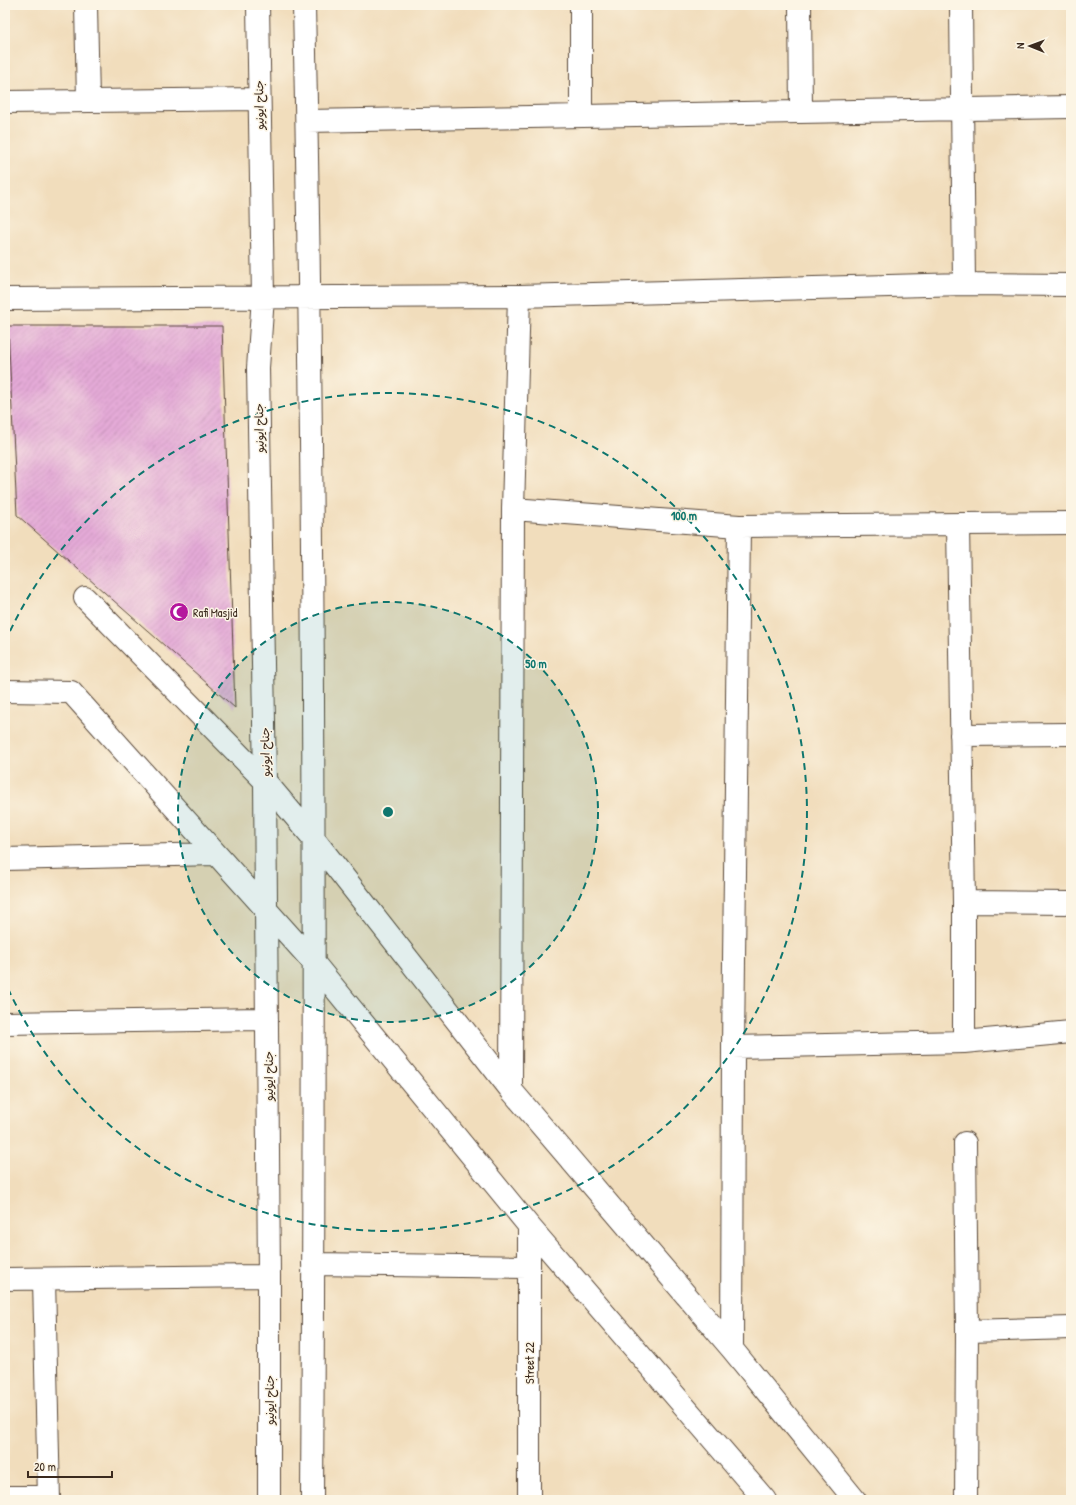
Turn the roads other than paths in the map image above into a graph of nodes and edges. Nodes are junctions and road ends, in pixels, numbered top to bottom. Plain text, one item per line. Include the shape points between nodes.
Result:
1 (86, 5) edge
2 (258, 5) edge
3 (304, 5) edge
4 (580, 5) edge
5 (800, 5) edge
6 (961, 5) edge
7 (258, 99) junction
8 (88, 101) junction
9 (5, 102) edge
10 (1071, 107) edge
11 (961, 108) junction
12 (801, 111) junction
13 (581, 116) junction
14 (307, 121) junction
15 (964, 284) junction
16 (1071, 285) edge
17 (519, 296) junction
18 (263, 297) junction
19 (310, 298) junction
20 (5, 299) edge
21 (513, 509) junction
22 (1071, 524) edge
23 (958, 525) junction
24 (739, 526) junction
25 (85, 598) dead end
26 (5, 691) edge
27 (1071, 734) edge
28 (961, 735) junction
29 (265, 781) junction
30 (314, 839) junction
31 (216, 854) junction
32 (5, 860) edge
33 (964, 902) junction
34 (1071, 903) edge
35 (266, 909) junction
36 (314, 963) junction
37 (267, 1019) junction
38 (5, 1024) edge
39 (1071, 1032) edge
40 (964, 1042) junction
41 (733, 1047) junction
42 (511, 1090) junction
43 (965, 1142) dead end
44 (530, 1226) junction
45 (313, 1264) junction
46 (529, 1267) junction
47 (269, 1276) junction
48 (44, 1278) junction
49 (5, 1279) edge
50 (1071, 1328) edge
51 (967, 1331) junction
52 (732, 1349) junction
53 (749, 1491) edge
54 (5, 1497) edge
55 (49, 1498) edge
56 (269, 1500) edge
57 (312, 1500) edge
58 (529, 1500) edge
59 (765, 1500) edge
60 (855, 1500) edge
61 (966, 1500) edge

1 - 8 street
2 - 7 street, جناح ایونیو
3 - 14 street
4 - 13 street
5 - 12 street
6 - 11 street
7 - 8 street
7 - 18 street, جناح ایونیو
8 - 9 street
10 - 11 street
11 - 12 street
11 - 15 street
12 - 13 street
13 - 14 street
14 - 19 street
15 - 16 street
15 - 17 street
17 - 19 street
17 - 21 street
18 - 19 street
18 - 20 street
18 - 29 street, جناح ایونیو via 258,368
19 - 30 street
21 - 24 street
21 - 42 street
22 - 23 street
23 - 24 street
23 - 28 street
24 - 41 street
25 - 29 street
26 - 31 street via 71,692
27 - 28 street
28 - 33 street
29 - 30 street
29 - 35 street, جناح ایونیو
30 - 36 street
30 - 42 street
31 - 32 street
31 - 35 street
33 - 34 street
33 - 40 street
35 - 36 street
35 - 37 street, جناح ایونیو
36 - 44 street
36 - 45 street
37 - 38 street
37 - 47 street, جناح ایونیو
39 - 40 street
40 - 41 street
41 - 52 street
42 - 52 street
43 - 51 street
44 - 46 street, Street 22
44 - 53 street
45 - 46 street
45 - 57 street
46 - 58 street, Street 22
47 - 48 street
47 - 56 street, جناح ایونیو
48 - 49 street
48 - 55 street
50 - 51 street
51 - 61 street
52 - 60 street
53 - 59 street
54 - 55 street

